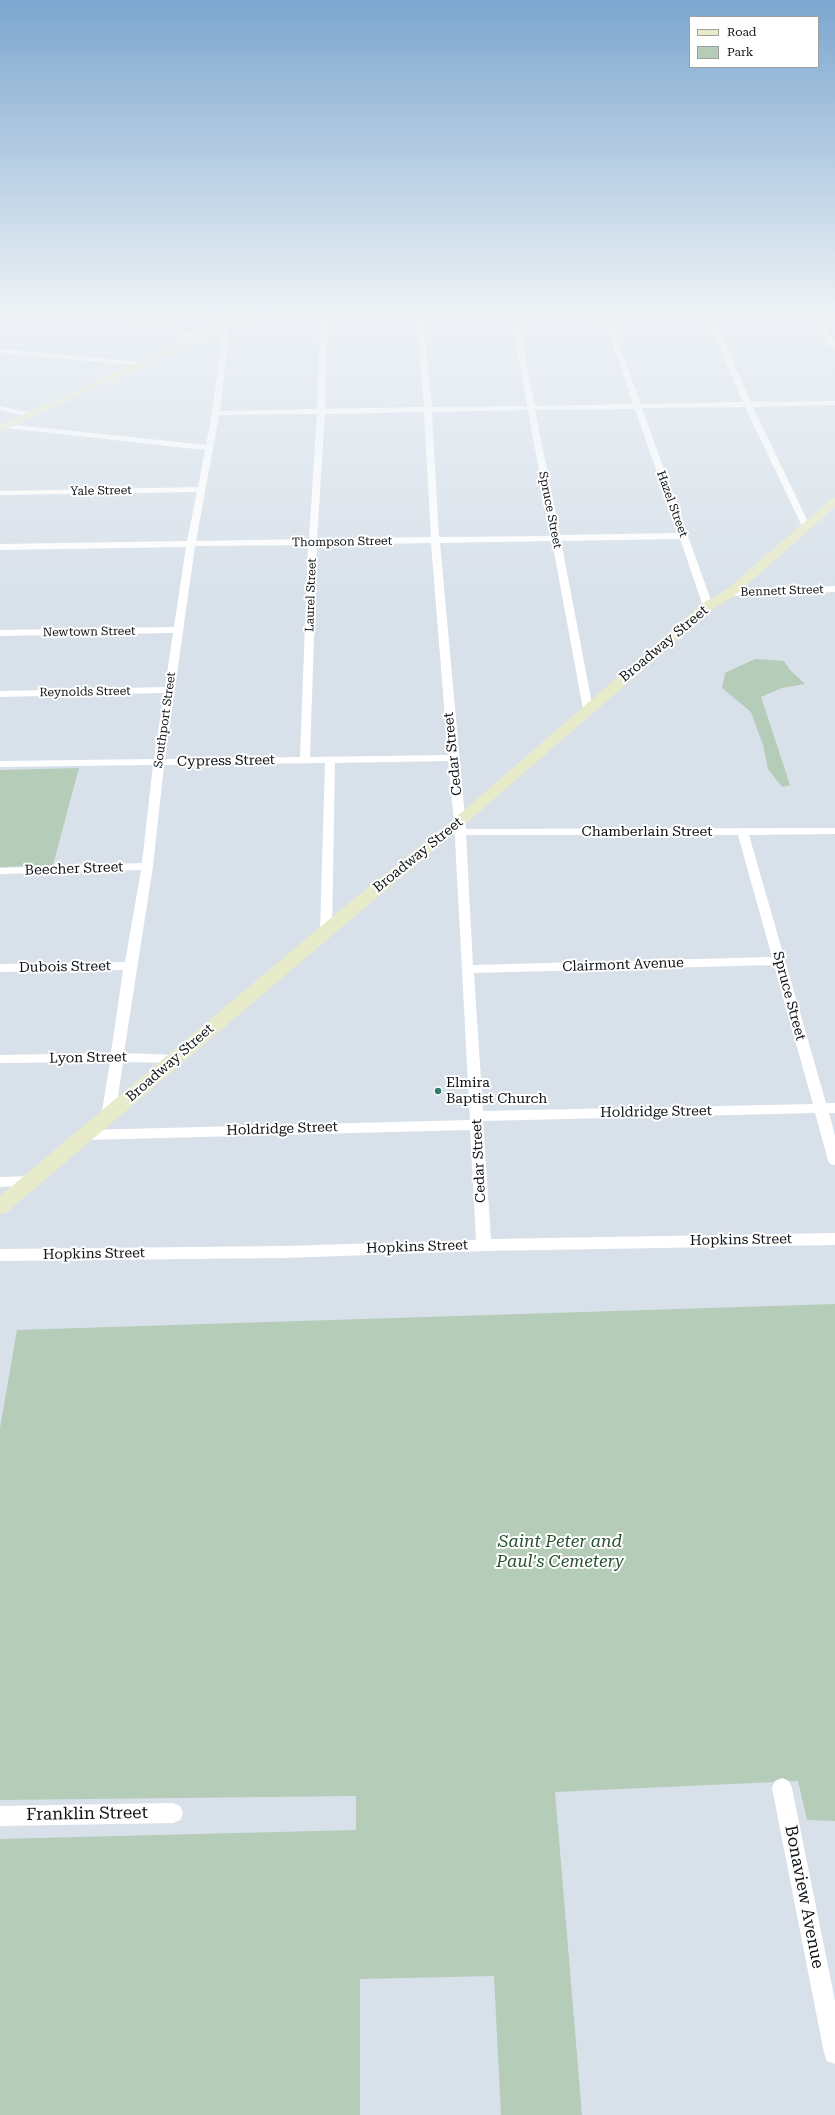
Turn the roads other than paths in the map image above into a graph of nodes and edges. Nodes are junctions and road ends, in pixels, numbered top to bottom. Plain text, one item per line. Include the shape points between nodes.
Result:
1 (7, 410) edge
2 (40, 410) edge
3 (217, 410) edge
4 (428, 410) junction
5 (443, 410) edge
6 (530, 410) edge
7 (638, 410) edge
8 (751, 410) edge
9 (321, 412) junction
10 (216, 413) junction
11 (28, 415) junction
12 (3, 428) edge
13 (209, 448) junction
14 (202, 490) junction
15 (0, 493) edge
16 (835, 501) edge
17 (806, 526) junction
18 (683, 536) junction
19 (556, 538) junction
20 (434, 540) junction
21 (313, 542) junction
22 (191, 544) junction
23 (0, 547) edge
24 (835, 589) edge
25 (730, 593) junction
26 (708, 606) junction
27 (179, 630) junction
28 (0, 633) edge
29 (170, 690) junction
30 (0, 694) edge
31 (588, 709) junction
32 (452, 758) junction
33 (305, 760) junction
34 (330, 760) junction
35 (159, 762) junction
36 (0, 764) edge
37 (460, 827) junction
38 (835, 831) edge
39 (743, 832) junction
40 (147, 866) junction
41 (0, 871) edge
42 (326, 931) junction
43 (779, 961) junction
44 (130, 966) junction
45 (0, 968) edge
46 (467, 969) junction
47 (118, 1057) junction
48 (0, 1059) edge
49 (175, 1059) junction
50 (820, 1108) junction
51 (835, 1108) edge
52 (108, 1117) junction
53 (477, 1120) junction
54 (86, 1135) junction
55 (835, 1160) edge
56 (32, 1181) junction
57 (0, 1182) edge
58 (0, 1207) edge
59 (835, 1239) edge
60 (484, 1245) junction
61 (0, 1255) edge
62 (782, 1788) dead end
63 (173, 1813) dead end
64 (0, 1816) edge
65 (835, 2053) edge

1 - 11 street
2 - 11 street
3 - 10 street, Southport Street
4 - 5 street
4 - 9 street
4 - 20 street, Cedar Street
6 - 19 street, Spruce Street
7 - 18 street, Hazel Street
8 - 17 street
9 - 10 street
9 - 21 street, Laurel Street
10 - 13 street, Southport Street
11 - 12 street
12 - 13 street
13 - 14 street, Southport Street
14 - 15 street, Yale Street
14 - 22 street, Southport Street
16 - 17 street, Broadway Street
17 - 25 street, Broadway Street
18 - 19 street, Thompson Street
18 - 26 street, Hazel Street
19 - 20 street, Thompson Street
19 - 31 street, Spruce Street
20 - 21 street, Thompson Street
20 - 32 street, Cedar Street
21 - 22 street, Thompson Street
21 - 33 street, Laurel Street
22 - 23 street, Thompson Street
22 - 27 street, Southport Street
24 - 25 street, Bennett Street
25 - 26 street, Broadway Street
26 - 31 street, Broadway Street
27 - 28 street, Newtown Street
27 - 29 street, Southport Street
29 - 30 street, Reynolds Street
29 - 35 street, Southport Street
31 - 37 street, Broadway Street via 481,801
32 - 34 street, Cypress Street
32 - 37 street, Cedar Street
33 - 34 street, Cypress Street
33 - 35 street, Cypress Street
34 - 42 street
35 - 36 street, Cypress Street
35 - 40 street, Southport Street
37 - 39 street, Chamberlain Street
37 - 42 street, Broadway Street
37 - 46 street, Cedar Street
38 - 39 street, Chamberlain Street
39 - 43 street, Spruce Street
40 - 41 street, Beecher Street
40 - 44 street, Southport Street
42 - 49 street, Broadway Street
43 - 46 street, Clairmont Avenue
43 - 50 street, Spruce Street
44 - 45 street, Dubois Street
44 - 47 street, Southport Street
46 - 53 street, Cedar Street
47 - 48 street, Lyon Street
47 - 49 street, Lyon Street
47 - 52 street, Southport Street
49 - 52 street, Broadway Street
50 - 51 street, Holdridge Street
50 - 53 street, Holdridge Street
50 - 55 street, Spruce Street
52 - 54 street, Broadway Street
53 - 54 street, Holdridge Street
53 - 60 street, Cedar Street
54 - 56 street, Broadway Street
56 - 57 street
56 - 58 street, Broadway Street
59 - 60 street, Hopkins Street
60 - 61 street, Hopkins Street via 284,1252
62 - 65 street, Bonaview Avenue
63 - 64 street, Franklin Street

